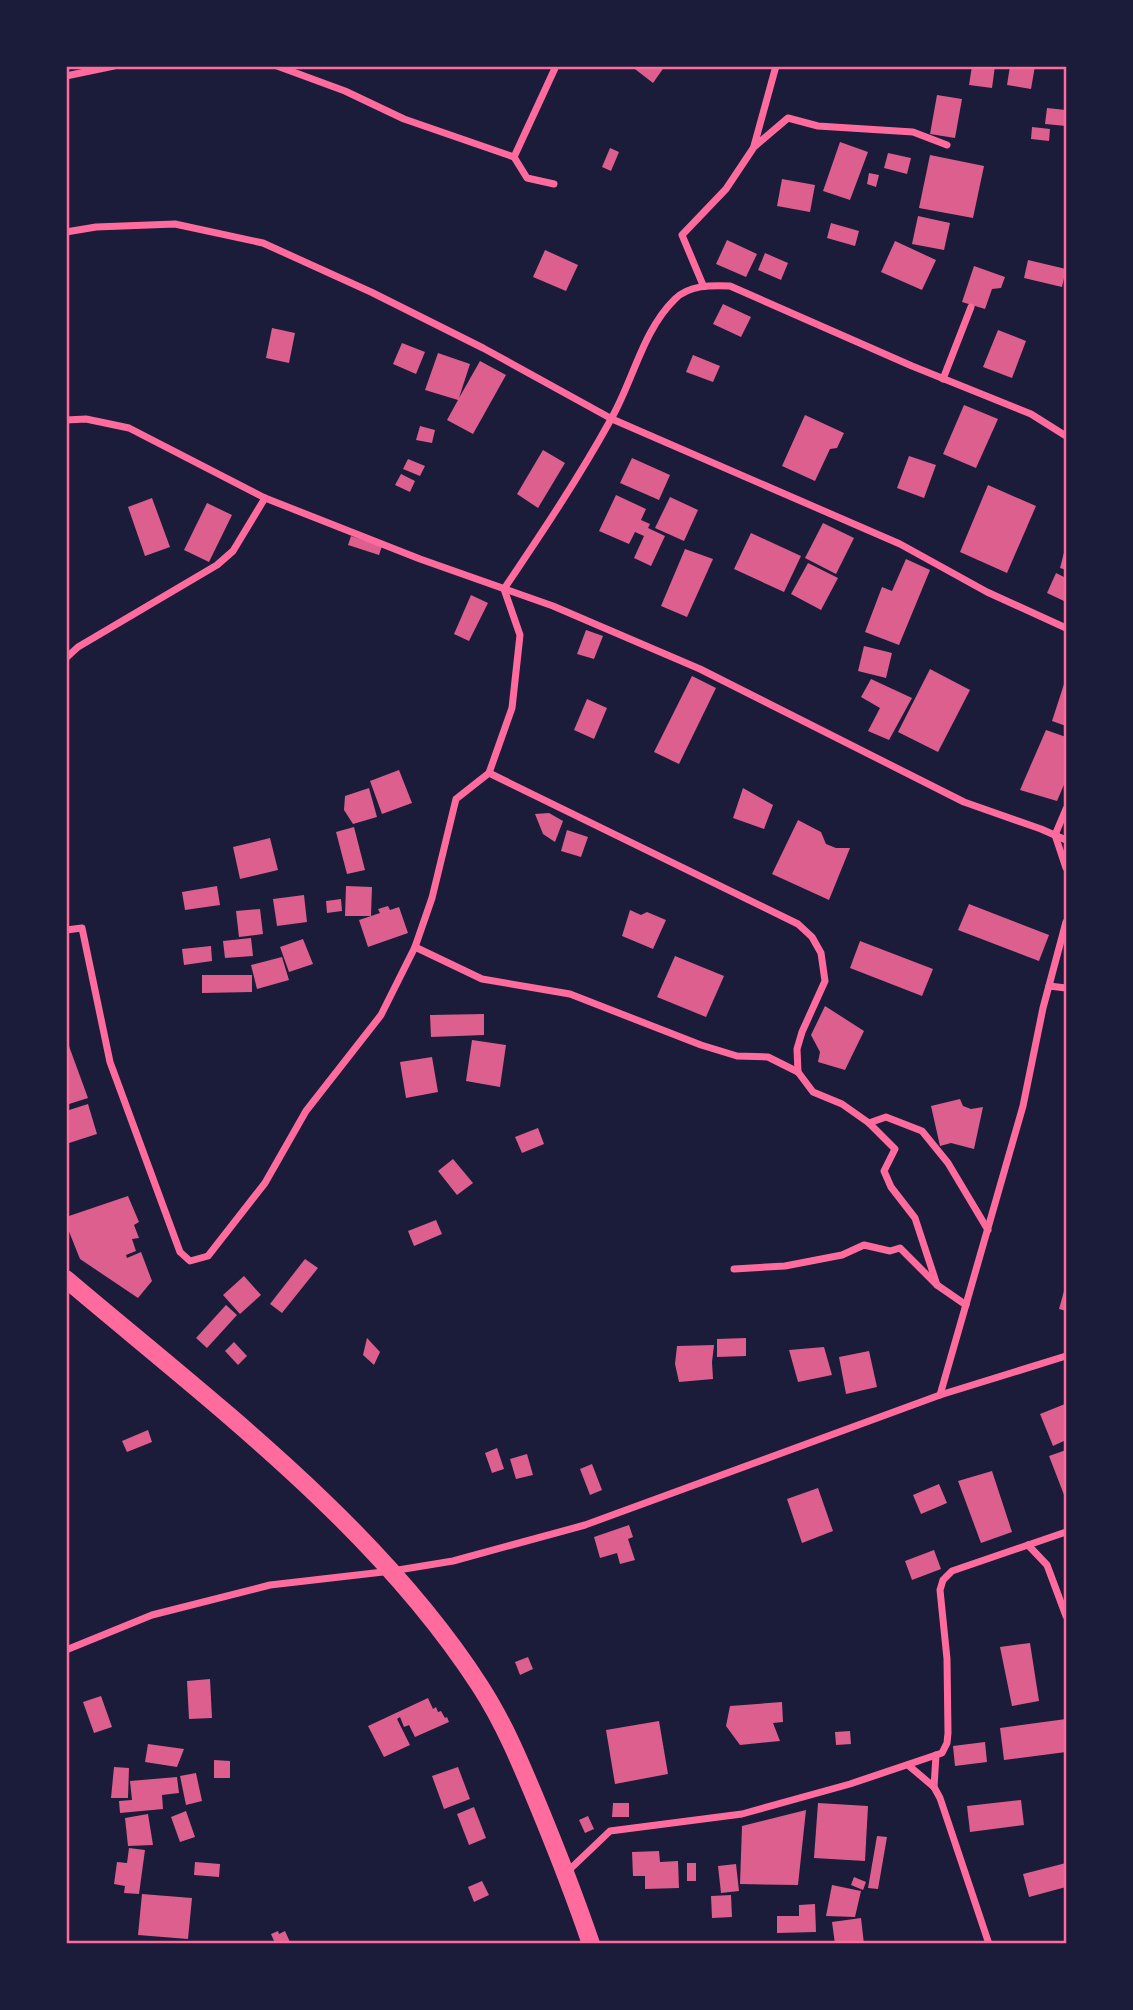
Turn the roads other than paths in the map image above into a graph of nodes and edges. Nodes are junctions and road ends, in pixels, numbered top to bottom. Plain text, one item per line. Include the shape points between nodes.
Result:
1 (114, 66) edge
2 (276, 66) edge
3 (556, 66) edge
4 (776, 66) edge
5 (66, 76) edge
6 (947, 145) dead end
7 (754, 147) junction
8 (514, 157) junction
9 (554, 184) dead end
10 (66, 232) edge
11 (703, 285) junction
12 (971, 307) dead end
13 (943, 379) junction
14 (612, 419) junction
15 (66, 421) edge
16 (1066, 436) edge
17 (265, 498) junction
18 (504, 589) junction
19 (1066, 628) edge
20 (66, 658) edge
21 (489, 773) junction
22 (1066, 809) edge
23 (1055, 835) junction
24 (1066, 840) edge
25 (1066, 868) edge
26 (1066, 922) edge
27 (66, 929) edge
28 (415, 947) junction
29 (1049, 986) junction
30 (1066, 988) edge
31 (798, 1072) junction
32 (869, 1123) junction
33 (988, 1230) junction
34 (734, 1269) dead end
35 (66, 1279) edge
36 (937, 1285) junction
37 (966, 1305) junction
38 (1066, 1356) edge
39 (940, 1395) junction
40 (1066, 1532) edge
41 (1028, 1545) junction
42 (392, 1571) junction
43 (1066, 1616) edge
44 (66, 1650) edge
45 (936, 1755) junction
46 (908, 1765) junction
47 (934, 1787) junction
48 (566, 1872) junction
49 (591, 1944) edge
50 (989, 1944) edge

1 - 5 street
2 - 8 street via 404,119
3 - 8 street
4 - 7 street
6 - 7 street via 913,132 818,126 788,118
7 - 11 street via 726,189 681,236
8 - 9 street via 527,178
10 - 14 street via 96,226 175,224 264,243 483,348
11 - 13 street via 730,286
11 - 14 street via 677,296 659,317
12 - 13 street
13 - 16 street via 1031,414
14 - 18 street
14 - 19 street via 900,544
15 - 17 street via 86,419 129,428
17 - 18 street
17 - 20 street via 233,551 217,565
18 - 21 street via 520,635 512,708
18 - 23 street via 700,669 964,802
21 - 28 street via 456,799
21 - 31 street via 798,924 812,937 821,953 825,981 802,1032
22 - 23 street
23 - 24 street
23 - 25 street
26 - 29 street
27 - 28 street via 82,928 110,1062 180,1252 190,1261 208,1256 265,1183 306,1111 381,1015
28 - 31 street via 482,979 570,994 701,1045 737,1056 768,1057
29 - 30 street
29 - 33 street via 1023,1106
31 - 32 street via 813,1092 842,1104
32 - 33 street via 886,1117 922,1131 948,1163
32 - 36 street via 895,1149 884,1171 915,1218
33 - 37 street
34 - 36 street via 785,1266 842,1255 864,1245 890,1251 900,1248
35 - 42 main road via 294,1474
36 - 37 street
37 - 39 street
38 - 39 street
39 - 42 street via 584,1525 453,1561
40 - 41 street
41 - 43 street via 1047,1565
41 - 45 street via 952,1571 943,1580 948,1733 942,1753
42 - 44 street via 270,1585 152,1615
42 - 48 main road via 481,1687 516,1750
45 - 46 street
45 - 47 street
46 - 47 street
46 - 48 street via 742,1814 610,1831
47 - 50 street
48 - 49 main road

